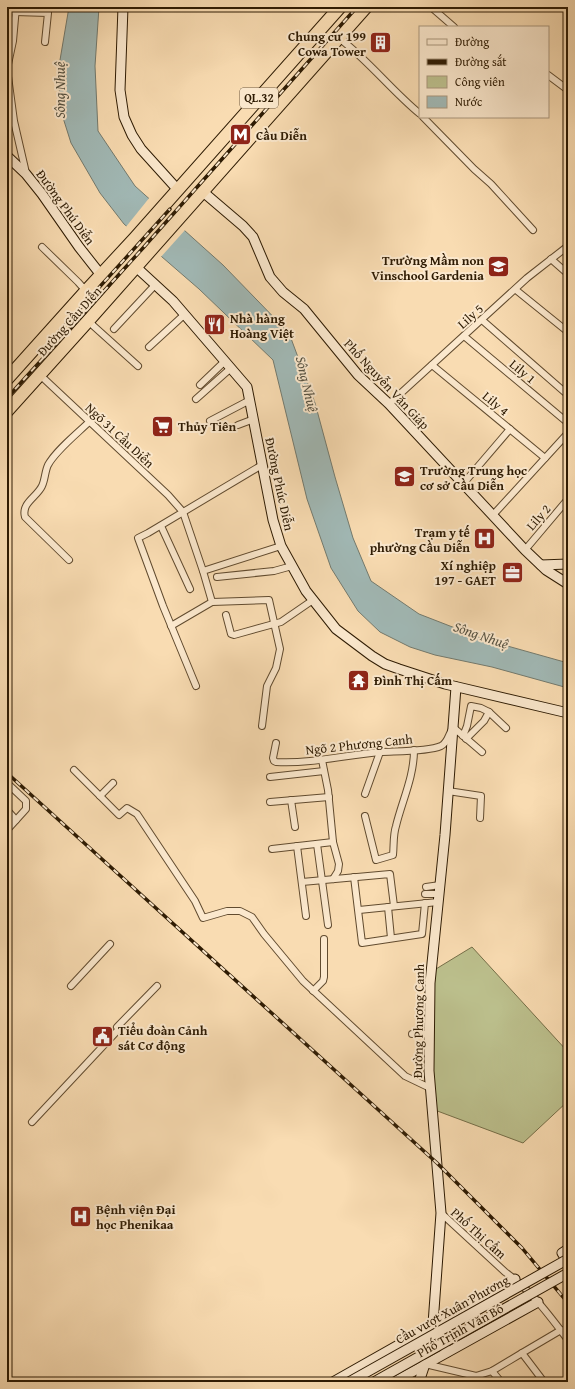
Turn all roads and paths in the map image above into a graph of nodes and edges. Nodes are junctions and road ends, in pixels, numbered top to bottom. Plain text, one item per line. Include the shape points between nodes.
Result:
1 (124, 7) edge
2 (340, 7) edge
3 (366, 7) edge
4 (431, 7) edge
5 (16, 10) edge
6 (453, 26) edge
7 (340, 38) junction
8 (45, 42) dead end
9 (304, 48) junction
10 (319, 60) junction
11 (549, 76) edge
12 (568, 90) edge
13 (419, 113) edge
14 (424, 118) edge
15 (7, 156) edge
16 (26, 174) junction
17 (178, 190) junction
18 (202, 191) junction
19 (534, 230) dead end
20 (568, 246) edge
21 (42, 247) dead end
22 (551, 260) junction
23 (136, 267) junction
24 (568, 274) edge
25 (101, 275) junction
26 (156, 284) junction
27 (516, 290) junction
28 (86, 291) junction
29 (185, 314) junction
30 (482, 320) junction
31 (88, 321) junction
32 (114, 329) dead end
33 (568, 332) edge
34 (464, 336) junction
35 (149, 348) dead end
36 (228, 364) junction
37 (432, 365) junction
38 (138, 366) dead end
39 (40, 375) junction
40 (7, 379) edge
41 (200, 385) dead end
42 (568, 395) edge
43 (196, 399) dead end
44 (250, 399) junction
45 (389, 404) junction
46 (226, 408) dead end
47 (7, 411) edge
48 (254, 418) junction
49 (210, 421) dead end
50 (90, 422) junction
51 (568, 423) edge
52 (238, 424) dead end
53 (510, 429) junction
54 (568, 432) edge
55 (545, 458) junction
56 (262, 465) junction
57 (463, 484) junction
58 (568, 499) edge
59 (183, 512) junction
60 (493, 515) junction
61 (161, 526) junction
62 (281, 546) junction
63 (525, 550) junction
64 (69, 560) dead end
65 (568, 564) edge
66 (541, 565) junction
67 (292, 566) junction
68 (203, 571) junction
69 (217, 577) dead end
70 (566, 580) edge
71 (190, 589) dead end
72 (313, 600) junction
73 (212, 602) junction
74 (226, 614) dead end
75 (276, 624) junction
76 (171, 626) junction
77 (196, 686) dead end
78 (456, 687) junction
79 (489, 712) junction
80 (568, 713) edge
81 (262, 726) dead end
82 (454, 727) junction
83 (506, 728) dead end
84 (465, 738) junction
85 (276, 743) dead end
86 (414, 750) junction
87 (380, 752) junction
88 (482, 752) dead end
89 (322, 760) junction
90 (74, 770) dead end
91 (324, 771) junction
92 (270, 777) dead end
93 (7, 783) edge
94 (113, 783) dead end
95 (448, 791) junction
96 (365, 794) dead end
97 (100, 796) junction
98 (329, 797) junction
99 (291, 800) junction
100 (270, 802) dead end
101 (7, 810) edge
102 (365, 816) dead end
103 (480, 818) dead end
104 (16, 820) junction
105 (295, 827) dead end
106 (7, 830) edge
107 (333, 842) junction
108 (317, 844) junction
109 (297, 846) junction
110 (272, 849) dead end
111 (354, 877) junction
112 (333, 879) junction
113 (322, 881) junction
114 (302, 882) junction
115 (426, 887) dead end
116 (439, 893) junction
117 (426, 894) dead end
118 (425, 903) junction
119 (391, 907) junction
120 (359, 910) junction
121 (306, 916) dead end
122 (328, 925) dead end
123 (391, 938) junction
124 (324, 939) dead end
125 (110, 944) dead end
126 (71, 986) dead end
127 (156, 986) dead end
128 (316, 993) junction
129 (412, 1034) dead end
130 (430, 1034) junction
131 (426, 1086) junction
132 (32, 1122) dead end
133 (441, 1213) junction
134 (568, 1249) edge
135 (568, 1259) edge
136 (568, 1263) edge
137 (568, 1273) edge
138 (515, 1279) junction
139 (538, 1302) junction
140 (433, 1324) junction
141 (561, 1330) junction
142 (568, 1340) edge
143 (448, 1352) junction
144 (522, 1353) junction
145 (425, 1364) junction
146 (492, 1371) junction
147 (333, 1382) edge
148 (349, 1382) edge
149 (374, 1382) edge
150 (394, 1382) edge
151 (419, 1382) edge
152 (501, 1382) edge
153 (544, 1382) edge

1 - 17 street via 120,90 124,117 141,149
2 - 9 highway, QL.32
3 - 7 highway, QL.32
4 - 6 street
5 - 8 street via 48,13
5 - 16 street via 7,69 14,121
7 - 10 highway, QL.32
7 - 13 street
9 - 10 highway
9 - 17 highway, QL.32
10 - 18 highway, QL.32
11 - 12 street
14 - 19 street
15 - 16 street, Đường Phú Diễn
16 - 25 street, Đường Phú Diễn
17 - 25 highway, Đường Cầu Diễn / QL.32
18 - 23 highway, Đường Cầu Diễn / QL.32
18 - 45 street, Phố Nguyễn Văn Giáp via 253,237 270,277 283,292 304,309 358,375
20 - 22 street, Lily 5
21 - 28 street
22 - 24 street
22 - 27 street, Lily 5
23 - 26 street, Đường Phúc Diễn
23 - 31 highway, Đường Cầu Diễn / QL.32
25 - 28 highway, Đường Cầu Diễn / QL.32
26 - 29 street, Đường Phúc Diễn
26 - 32 street
27 - 30 street, Lily 5
27 - 33 street
28 - 40 highway, Đường Cầu Diễn / QL.32
29 - 35 street
29 - 36 street, Đường Phúc Diễn
30 - 34 street, Lily 5
30 - 42 street
31 - 38 street
31 - 39 highway, Đường Cầu Diễn / QL.32
34 - 37 street, Lily 5
34 - 51 street, Lily 1
36 - 41 street
36 - 43 street
36 - 44 street, Đường Phúc Diễn via 247,387
37 - 45 street, Lily 5
37 - 53 street, Lily 4
39 - 47 highway, Đường Cầu Diễn / QL.32
39 - 50 street, Ngõ 31 Cầu Diễn
44 - 46 street
44 - 48 street, Đường Phúc Diễn
44 - 49 street
45 - 57 street, Phố Nguyễn Văn Giáp
48 - 52 street
48 - 56 street, Đường Phúc Diễn
50 - 59 street, Ngõ 31 Cầu Diễn
50 - 64 street via 48,465 42,487 24,507 23,512 25,517
53 - 55 street, Lily 4
53 - 57 street
54 - 55 street
55 - 60 street
56 - 59 street
56 - 62 street, Đường Phúc Diễn
57 - 60 street, Phố Nguyễn Văn Giáp
58 - 63 street, Lily 2
59 - 61 street
59 - 68 street
60 - 63 street, Phố Nguyễn Văn Giáp
61 - 71 street
61 - 76 street via 138,538
62 - 67 street, Đường Phúc Diễn
62 - 68 street
63 - 66 street, Phố Nguyễn Văn Giáp
65 - 66 street
66 - 70 street, Phố Nguyễn Văn Giáp
67 - 69 street via 274,571
67 - 72 street, Đường Phúc Diễn
68 - 73 street
72 - 75 street
72 - 78 street, Đường Phúc Diễn via 336,629 385,664
73 - 75 street via 268,599
73 - 76 street
74 - 75 street via 231,634 234,635
75 - 81 street via 280,649 276,668 267,686
76 - 77 street
78 - 80 street, Đường Phúc Diễn
78 - 82 street, Đường Phương Canh
79 - 83 street
79 - 84 street
79 - 84 street via 471,706
82 - 84 street
82 - 86 street, Ngõ 2 Phương Canh via 446,742 439,747
82 - 95 street, Đường Phương Canh
84 - 88 street
85 - 89 street, Ngõ 2 Phương Canh via 274,761
86 - 87 street, Ngõ 2 Phương Canh
86 - 102 street via 411,778 395,828 393,855 376,860
87 - 89 street, Ngõ 2 Phương Canh
87 - 96 street
89 - 91 street
90 - 97 street
91 - 92 street
91 - 98 street
93 - 104 street via 26,801 26,809
94 - 97 street
95 - 103 street via 481,796
95 - 116 street, Đường Phương Canh
97 - 128 street via 119,815 127,808 137,814 195,901 203,918 227,911 238,911 252,916 302,981
98 - 99 street
98 - 107 street
99 - 100 street
99 - 105 street
101 - 104 street
104 - 106 street
107 - 108 street
107 - 112 street via 339,867
108 - 109 street
108 - 113 street
109 - 110 street
109 - 114 street
111 - 112 street
111 - 119 street via 390,874
111 - 120 street
112 - 113 street
113 - 114 street
113 - 122 street
114 - 121 street
115 - 116 street
116 - 117 street
116 - 118 street
116 - 130 street, Đường Phương Canh via 430,983
118 - 119 street
118 - 123 street via 422,934
119 - 120 street
119 - 123 street
120 - 123 street via 362,943
124 - 128 street via 324,976
125 - 126 street
127 - 132 street
128 - 131 street via 405,1076
129 - 130 street
130 - 131 street, Đường Phương Canh
131 - 133 street, Đường Phương Canh
133 - 138 street, Phố Thị Cẩm
133 - 140 street, Đường Phương Canh
134 - 136 street via 562,1253
135 - 148 street, Cầu vượt Xuân Phương, bridge
137 - 149 street, Cầu vượt Xuân Phương, bridge
138 - 139 street, Phố Thị Cẩm
138 - 140 street, Phố Trịnh Văn Bô
139 - 141 street, Phố Thị Cẩm
139 - 143 street, Phố Trịnh Văn Bô
140 - 143 street
140 - 147 street, Phố Trịnh Văn Bô
141 - 142 street, Phố Thị Cẩm
141 - 144 street
143 - 145 street, Phố Trịnh Văn Bô
144 - 146 street
144 - 153 street
145 - 146 street via 476,1376
145 - 150 street, Phố Trịnh Văn Bô
145 - 151 street
146 - 152 street

